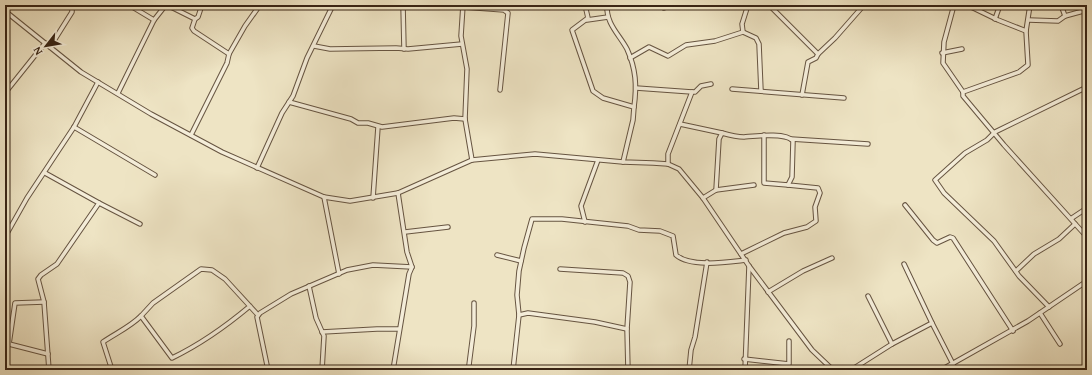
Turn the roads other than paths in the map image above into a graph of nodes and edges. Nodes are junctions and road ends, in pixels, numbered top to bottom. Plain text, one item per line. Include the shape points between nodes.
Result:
1 (73, 5) edge
2 (129, 5) edge
3 (202, 5) edge
4 (260, 5) edge
5 (333, 5) edge
6 (402, 5) edge
7 (585, 5) edge
8 (607, 5) edge
9 (672, 5) edge
10 (748, 5) edge
11 (769, 5) edge
12 (864, 5) edge
13 (954, 5) edge
14 (967, 5) edge
15 (1000, 5) edge
16 (1030, 5) edge
17 (1060, 5) edge
18 (463, 6) edge
19 (664, 8) dead end
20 (1087, 10) edge
21 (5, 11) edge
22 (1065, 16) junction
23 (608, 17) junction
24 (995, 18) junction
25 (195, 19) junction
26 (154, 20) junction
27 (587, 20) junction
28 (1029, 20) junction
29 (1026, 30) junction
30 (743, 32) junction
31 (45, 43) junction
32 (462, 44) junction
33 (314, 46) junction
34 (50, 47) junction
35 (404, 49) junction
36 (962, 49) dead end
37 (942, 53) junction
38 (229, 54) junction
39 (818, 54) junction
40 (630, 58) junction
41 (98, 82) junction
42 (711, 84) dead end
43 (1087, 87) edge
44 (636, 88) junction
45 (732, 89) dead end
46 (500, 90) dead end
47 (761, 91) junction
48 (692, 92) junction
49 (963, 92) junction
50 (5, 93) edge
51 (118, 93) junction
52 (802, 95) junction
53 (844, 98) dead end
54 (289, 102) junction
55 (634, 107) junction
56 (465, 119) junction
57 (680, 124) junction
58 (74, 127) junction
59 (378, 127) junction
60 (994, 132) junction
61 (722, 133) junction
62 (191, 135) junction
63 (764, 135) junction
64 (791, 139) junction
65 (868, 144) dead end
66 (472, 160) junction
67 (598, 160) junction
68 (623, 162) junction
69 (668, 164) junction
70 (256, 168) junction
71 (45, 173) junction
72 (155, 175) dead end
73 (754, 185) dead end
74 (788, 185) junction
75 (716, 190) junction
76 (398, 192) junction
77 (324, 197) junction
78 (374, 198) junction
79 (703, 198) junction
80 (99, 203) junction
81 (905, 205) dead end
82 (1087, 208) edge
83 (1072, 218) junction
84 (585, 222) junction
85 (140, 224) dead end
86 (1075, 224) junction
87 (448, 227) dead end
88 (405, 232) junction
89 (5, 237) edge
90 (1087, 237) edge
91 (740, 254) junction
92 (497, 255) dead end
93 (832, 258) dead end
94 (746, 260) junction
95 (521, 261) junction
96 (707, 262) junction
97 (904, 264) dead end
98 (749, 266) junction
99 (412, 267) junction
100 (560, 269) dead end
101 (1016, 271) junction
102 (339, 274) junction
103 (1087, 281) edge
104 (309, 286) junction
105 (768, 292) junction
106 (868, 296) dead end
107 (44, 302) junction
108 (474, 303) dead end
109 (250, 306) junction
110 (1049, 307) junction
111 (1040, 313) junction
112 (258, 315) junction
113 (519, 315) junction
114 (141, 316) junction
115 (932, 323) junction
116 (627, 329) junction
117 (399, 330) junction
118 (1013, 331) junction
119 (322, 332) junction
120 (789, 342) dead end
121 (7, 344) edge
122 (892, 344) junction
123 (1060, 344) dead end
124 (48, 354) junction
125 (744, 359) junction
126 (953, 364) junction
127 (49, 370) edge
128 (112, 370) edge
129 (268, 370) edge
130 (322, 370) edge
131 (393, 370) edge
132 (470, 370) edge
133 (513, 370) edge
134 (628, 370) edge
135 (689, 370) edge
136 (745, 370) edge
137 (833, 370) edge
138 (851, 370) edge
139 (941, 370) edge

1 - 34 street via 72,12
2 - 26 street
3 - 25 street
4 - 38 street
5 - 33 street
6 - 35 street
7 - 27 street
8 - 23 street
9 - 19 street
10 - 30 street via 742,24
11 - 39 street
12 - 39 street
13 - 37 street
14 - 24 street
15 - 24 street
16 - 28 street
17 - 22 street
18 - 32 street
18 - 46 street via 504,10 508,13
20 - 22 street
21 - 31 street
22 - 28 street via 1058,21
23 - 27 street
23 - 40 street
24 - 29 street
25 - 26 street via 165,6
25 - 38 street via 192,28 194,31
26 - 51 street
27 - 55 street via 572,30 591,88 603,98
28 - 29 street
29 - 49 street via 1028,65
30 - 40 street via 715,41 686,45 668,56 649,47
30 - 47 street via 756,38 759,44
31 - 34 street
31 - 50 street
32 - 35 street
32 - 56 street via 467,69
33 - 35 street via 330,49
33 - 54 street
34 - 41 street
36 - 37 street
37 - 49 street via 945,68
38 - 62 street via 227,63
39 - 52 street via 806,67
40 - 44 street
41 - 51 street
41 - 58 street
42 - 48 street via 701,86
43 - 60 street
44 - 48 street
44 - 55 street
45 - 47 street
47 - 52 street
48 - 57 street
49 - 60 street via 963,96
51 - 62 street
52 - 53 street
54 - 59 street
54 - 70 street
55 - 68 street
56 - 59 street via 454,118
56 - 66 street
57 - 61 street
57 - 69 street via 668,154
58 - 71 street
58 - 72 street
59 - 78 street
60 - 83 street
60 - 101 street via 987,140 965,153 935,180 944,193 994,241
61 - 63 street via 743,137
61 - 75 street via 719,139
62 - 70 street
63 - 64 street
63 - 74 street via 764,184
64 - 65 street
64 - 74 street via 795,146 792,177
66 - 67 street via 535,154
66 - 76 street
67 - 68 street
67 - 84 street via 581,206
68 - 69 street
69 - 79 street via 684,174
70 - 77 street
71 - 80 street
71 - 89 street via 27,198
73 - 75 street
74 - 91 street via 818,188 820,193 815,207 816,221
75 - 79 street
76 - 78 street
76 - 88 street
77 - 78 street via 350,201
77 - 102 street
79 - 91 street
80 - 85 street
80 - 107 street via 57,264 38,279
81 - 118 street via 933,240 937,242 953,238
82 - 83 street
83 - 86 street
84 - 95 street via 532,219
84 - 96 street via 660,231 673,236 676,255 679,257 688,261
86 - 90 street
86 - 101 street via 1059,239 1034,254
87 - 88 street
88 - 99 street
91 - 94 street
92 - 95 street
93 - 105 street
94 - 96 street
94 - 98 street
95 - 113 street via 517,295
96 - 135 street
97 - 115 street
98 - 105 street
98 - 125 street
99 - 102 street via 373,265
99 - 117 street
100 - 116 street via 623,273 628,276 630,282
101 - 110 street
102 - 104 street via 333,274
103 - 110 street
104 - 112 street
104 - 119 street
105 - 137 street via 812,350
106 - 122 street
107 - 121 street via 15,303
107 - 124 street
108 - 132 street
109 - 112 street
109 - 114 street via 225,279 212,270 202,269 153,303
109 - 114 street via 218,332 172,358
110 - 111 street
111 - 118 street
111 - 123 street
112 - 129 street
113 - 116 street via 528,313
113 - 133 street
114 - 128 street via 133,324 103,342
115 - 122 street
115 - 126 street
116 - 134 street
117 - 119 street
117 - 131 street
118 - 126 street
119 - 130 street
120 - 125 street via 789,364
121 - 124 street
122 - 138 street
124 - 127 street
125 - 136 street
126 - 139 street

